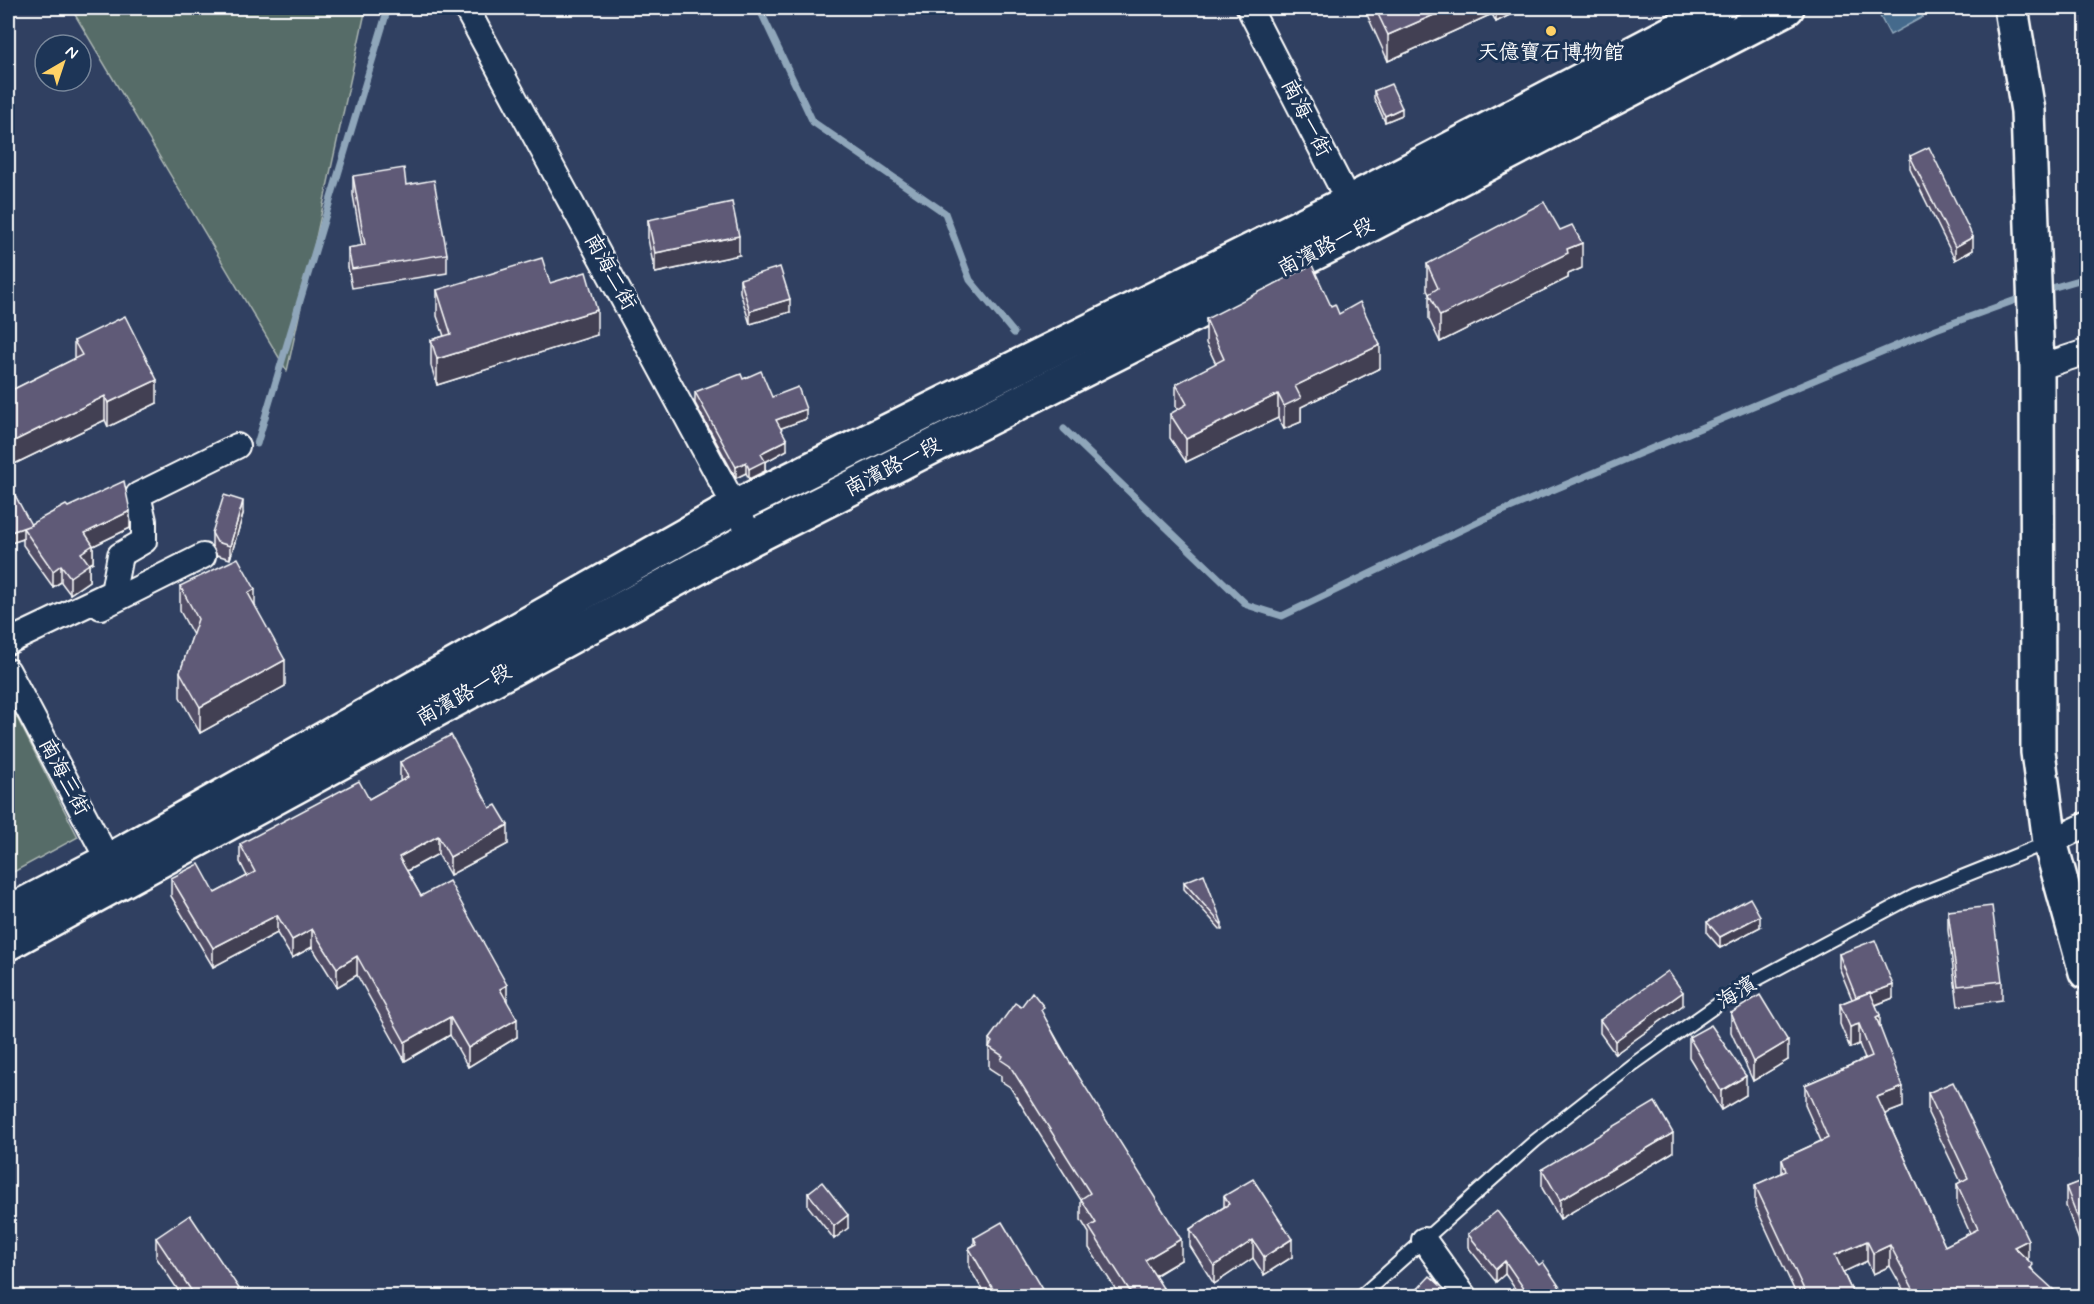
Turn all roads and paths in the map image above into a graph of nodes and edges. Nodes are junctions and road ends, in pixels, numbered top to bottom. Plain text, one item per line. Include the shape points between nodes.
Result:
1 (466, 8) edge
2 (1249, 8) edge
3 (1719, 8) edge
4 (1787, 8) edge
5 (2011, 8) edge
6 (1355, 216) junction
7 (2086, 352) edge
8 (2037, 368) junction
9 (237, 446) dead end
10 (737, 506) junction
11 (752, 538) junction
12 (203, 556) dead end
13 (8, 642) edge
14 (8, 654) edge
15 (8, 671) edge
16 (2086, 825) edge
17 (2050, 842) junction
18 (114, 872) junction
19 (8, 913) edge
20 (8, 943) edge
21 (2086, 972) edge
22 (1424, 1240) junction
23 (1361, 1296) edge
24 (1464, 1296) edge

1 - 10 street, 南海二街
2 - 6 street, 南海一街
3 - 6 main road, 南濱路一段
4 - 6 main road, 南濱路一段
5 - 8 main road via 2028,111
6 - 10 main road, 南濱路一段
6 - 11 main road, 南濱路一段
7 - 8 street
8 - 17 main road via 2038,752
9 - 13 street via 138,495 144,541 120,555 112,592
10 - 11 street, 南海二街
10 - 18 main road, 南濱路一段
11 - 18 main road, 南濱路一段
12 - 14 street
15 - 18 street, 南海三街
16 - 17 street
17 - 21 main road
17 - 22 lane, 海濱 via 1914,896 1741,988 1562,1120
18 - 19 main road, 南濱路一段
18 - 20 main road, 南濱路一段
22 - 23 lane, 海濱
22 - 24 street

